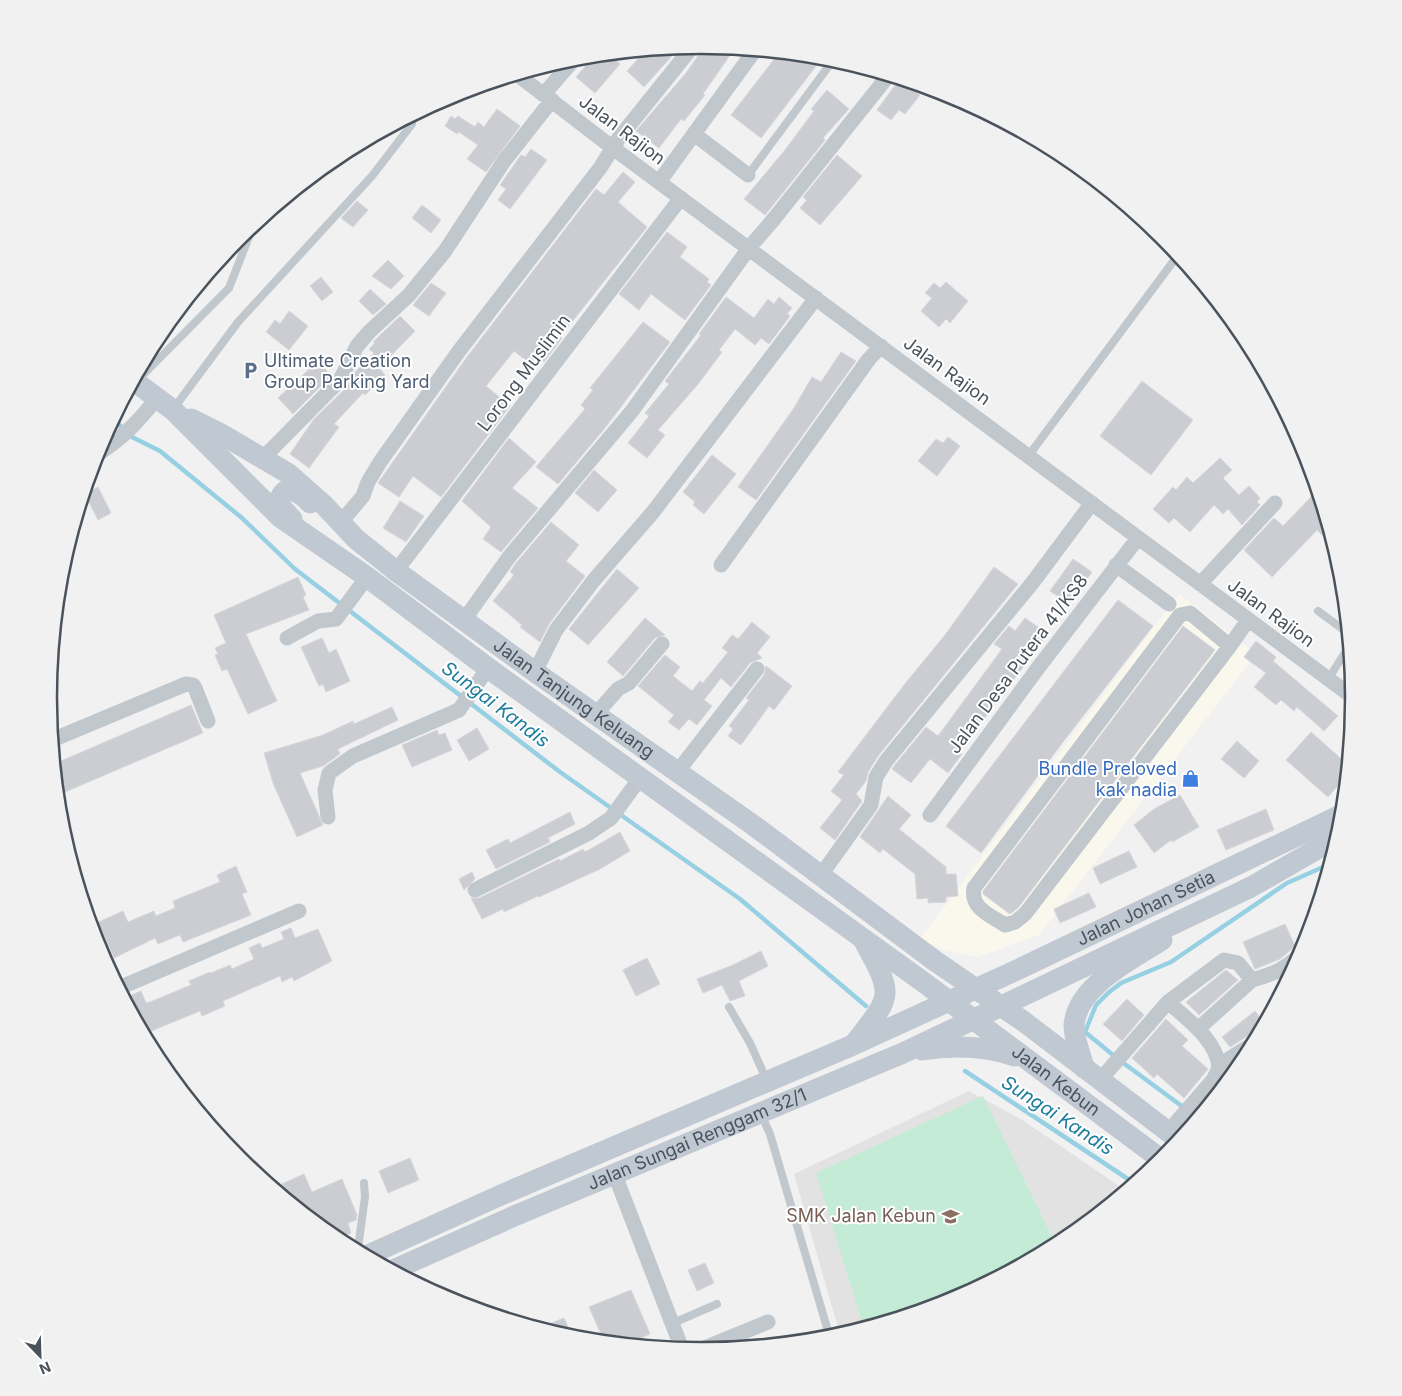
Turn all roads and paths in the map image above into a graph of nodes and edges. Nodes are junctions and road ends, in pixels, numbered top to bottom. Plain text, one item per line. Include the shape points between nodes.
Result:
1 (686, 54) edge
2 (751, 56) edge
3 (829, 66) edge
4 (569, 68) edge
5 (524, 79) edge
6 (884, 81) edge
7 (548, 97) junction
8 (412, 124) dead end
9 (694, 134) junction
10 (616, 143) junction
11 (748, 175) joint
12 (659, 182) junction
13 (681, 198) junction
14 (248, 239) edge
15 (753, 244) junction
16 (1174, 261) edge
17 (816, 298) junction
18 (881, 346) junction
19 (146, 371) edge
20 (138, 384) edge
21 (165, 404) junction
22 (107, 448) edge
23 (1033, 450) junction
24 (264, 458) junction
25 (1275, 502) dead end
26 (1092, 503) junction
27 (341, 522) junction
28 (1138, 538) junction
29 (324, 547) junction
30 (721, 565) dead end
31 (1116, 565) junction
32 (396, 571) junction
33 (367, 577) junction
34 (1200, 584) junction
35 (1169, 604) dead end
36 (1318, 611) dead end
37 (464, 620) junction
38 (1248, 620) junction
39 (1341, 627) edge
40 (287, 638) dead end
41 (662, 644) dead end
42 (1230, 646) junction
43 (1344, 654) edge
44 (757, 669) dead end
45 (535, 672) junction
46 (484, 674) junction
47 (1329, 678) junction
48 (1345, 688) edge
49 (596, 714) junction
50 (208, 720) dead end
51 (58, 738) edge
52 (678, 771) junction
53 (640, 778) junction
54 (930, 815) dead end
55 (328, 817) dead end
56 (1334, 818) edge
57 (1328, 842) edge
58 (821, 875) junction
59 (475, 890) dead end
60 (1232, 894) junction
61 (299, 911) dead end
62 (863, 939) junction
63 (1286, 967) edge
64 (1252, 980) junction
65 (124, 986) edge
66 (976, 989) junction
67 (949, 1001) junction
68 (1168, 1002) junction
69 (1000, 1006) junction
70 (729, 1007) dead end
71 (973, 1019) junction
72 (1198, 1029) junction
73 (853, 1046) junction
74 (1239, 1052) edge
75 (903, 1053) junction
76 (1027, 1060) junction
77 (1219, 1065) junction
78 (1092, 1074) junction
79 (767, 1081) junction
80 (761, 1114) junction
81 (1173, 1136) edge
82 (1156, 1155) edge
83 (615, 1175) junction
84 (364, 1183) dead end
85 (359, 1244) edge
86 (373, 1252) edge
87 (399, 1267) edge
88 (717, 1304) dead end
89 (768, 1322) dead end
90 (671, 1324) junction
91 (828, 1330) edge
92 (679, 1341) edge
93 (720, 1342) edge

1 - 10 street
2 - 9 street
3 - 11 lane
4 - 7 street
5 - 7 street, Jalan Rajion
6 - 15 street
7 - 10 street, Jalan Rajion
7 - 24 street via 445,251 409,295 357,346 340,380
8 - 21 lane via 372,176
9 - 11 street
9 - 12 street
10 - 12 street, Jalan Rajion
10 - 27 street via 459,351 380,462 363,496
12 - 13 street, Jalan Rajion
13 - 15 street, Jalan Rajion
13 - 32 street, Lorong Muslimin
14 - 19 lane via 229,288
15 - 17 street, Jalan Rajion
15 - 37 street via 632,411 509,557
16 - 23 lane
17 - 18 street, Jalan Rajion
17 - 45 street via 653,512 556,630
18 - 23 street, Jalan Rajion
18 - 30 street via 869,358
20 - 21 main road, Jalan Tanjung Keluang
21 - 22 street
21 - 24 main road, Jalan Tanjung Keluang
21 - 29 main road, Jalan Tanjung Keluang via 280,517
23 - 26 street, Jalan Rajion
24 - 27 main road, Jalan Tanjung Keluang via 289,474
25 - 34 street
26 - 28 street, Jalan Rajion
26 - 58 street via 1033,582 886,761 876,777 871,805
27 - 29 main road via 324,516 299,493 291,490 280,496 279,505
27 - 32 main road, Jalan Tanjung Keluang via 356,539
28 - 31 street, Jalan Desa Putera 41/KS8
28 - 34 street, Jalan Rajion
29 - 33 main road, Jalan Tanjung Keluang
31 - 35 street
31 - 54 street, Jalan Desa Putera 41/KS8
32 - 37 main road, Jalan Tanjung Keluang
33 - 40 street via 336,619 318,621
33 - 46 main road, Jalan Tanjung Keluang
34 - 38 street, Jalan Rajion
36 - 39 lane
37 - 45 main road, Jalan Tanjung Keluang
38 - 42 street
38 - 47 street, Jalan Rajion
41 - 49 street via 629,683 618,689
42 - 42 street via 1025,914 1005,925 975,905 972,897 974,888 1180,616 1190,613
43 - 47 lane
44 - 52 street
45 - 49 main road, Jalan Tanjung Keluang
46 - 53 main road, Jalan Tanjung Keluang
46 - 55 street via 459,710 353,756 330,773 325,790
47 - 48 street, Jalan Rajion
49 - 52 main road, Jalan Tanjung Keluang
50 - 51 street via 196,688 186,684
52 - 58 main road, Jalan Tanjung Keluang
53 - 59 street via 611,818 590,833
53 - 62 main road, Jalan Tanjung Keluang
56 - 66 main road, Jalan Johan Setia
57 - 60 main road, Jalan Johan Setia via 1251,887
58 - 66 main road, Jalan Tanjung Keluang
60 - 69 main road, Jalan Johan Setia
60 - 78 main road via 1095,984 1078,1011 1074,1027
61 - 65 street
62 - 67 main road, Jalan Tanjung Keluang
62 - 73 main road via 886,988 882,1007
63 - 64 street via 1278,973
64 - 68 street via 1238,963 1224,960
64 - 72 street
66 - 67 main road, Jalan Johan Setia
66 - 69 main road, Jalan Kebun
67 - 71 main road, Jalan Kebun
67 - 73 main road, Jalan Sungai Renggam 32/1
68 - 72 street
68 - 78 street
69 - 71 main road, Jalan Sungai Renggam 32/1
69 - 78 main road, Jalan Kebun
70 - 79 lane
71 - 75 main road, Jalan Sungai Renggam 32/1
71 - 76 main road, Jalan Kebun
72 - 77 street via 1216,1053
73 - 79 main road, Jalan Sungai Renggam 32/1
74 - 77 street
75 - 76 main road via 972,1046 999,1050
75 - 80 main road, Jalan Sungai Renggam 32/1
76 - 82 main road, Jalan Kebun
77 - 81 street via 1213,1080
78 - 81 main road, Jalan Kebun
79 - 86 main road, Jalan Sungai Renggam 32/1
80 - 83 main road, Jalan Sungai Renggam 32/1
80 - 91 lane via 770,1134
83 - 87 main road, Jalan Sungai Renggam 32/1
83 - 90 street
84 - 85 lane
88 - 90 lane
89 - 93 street
90 - 92 street

